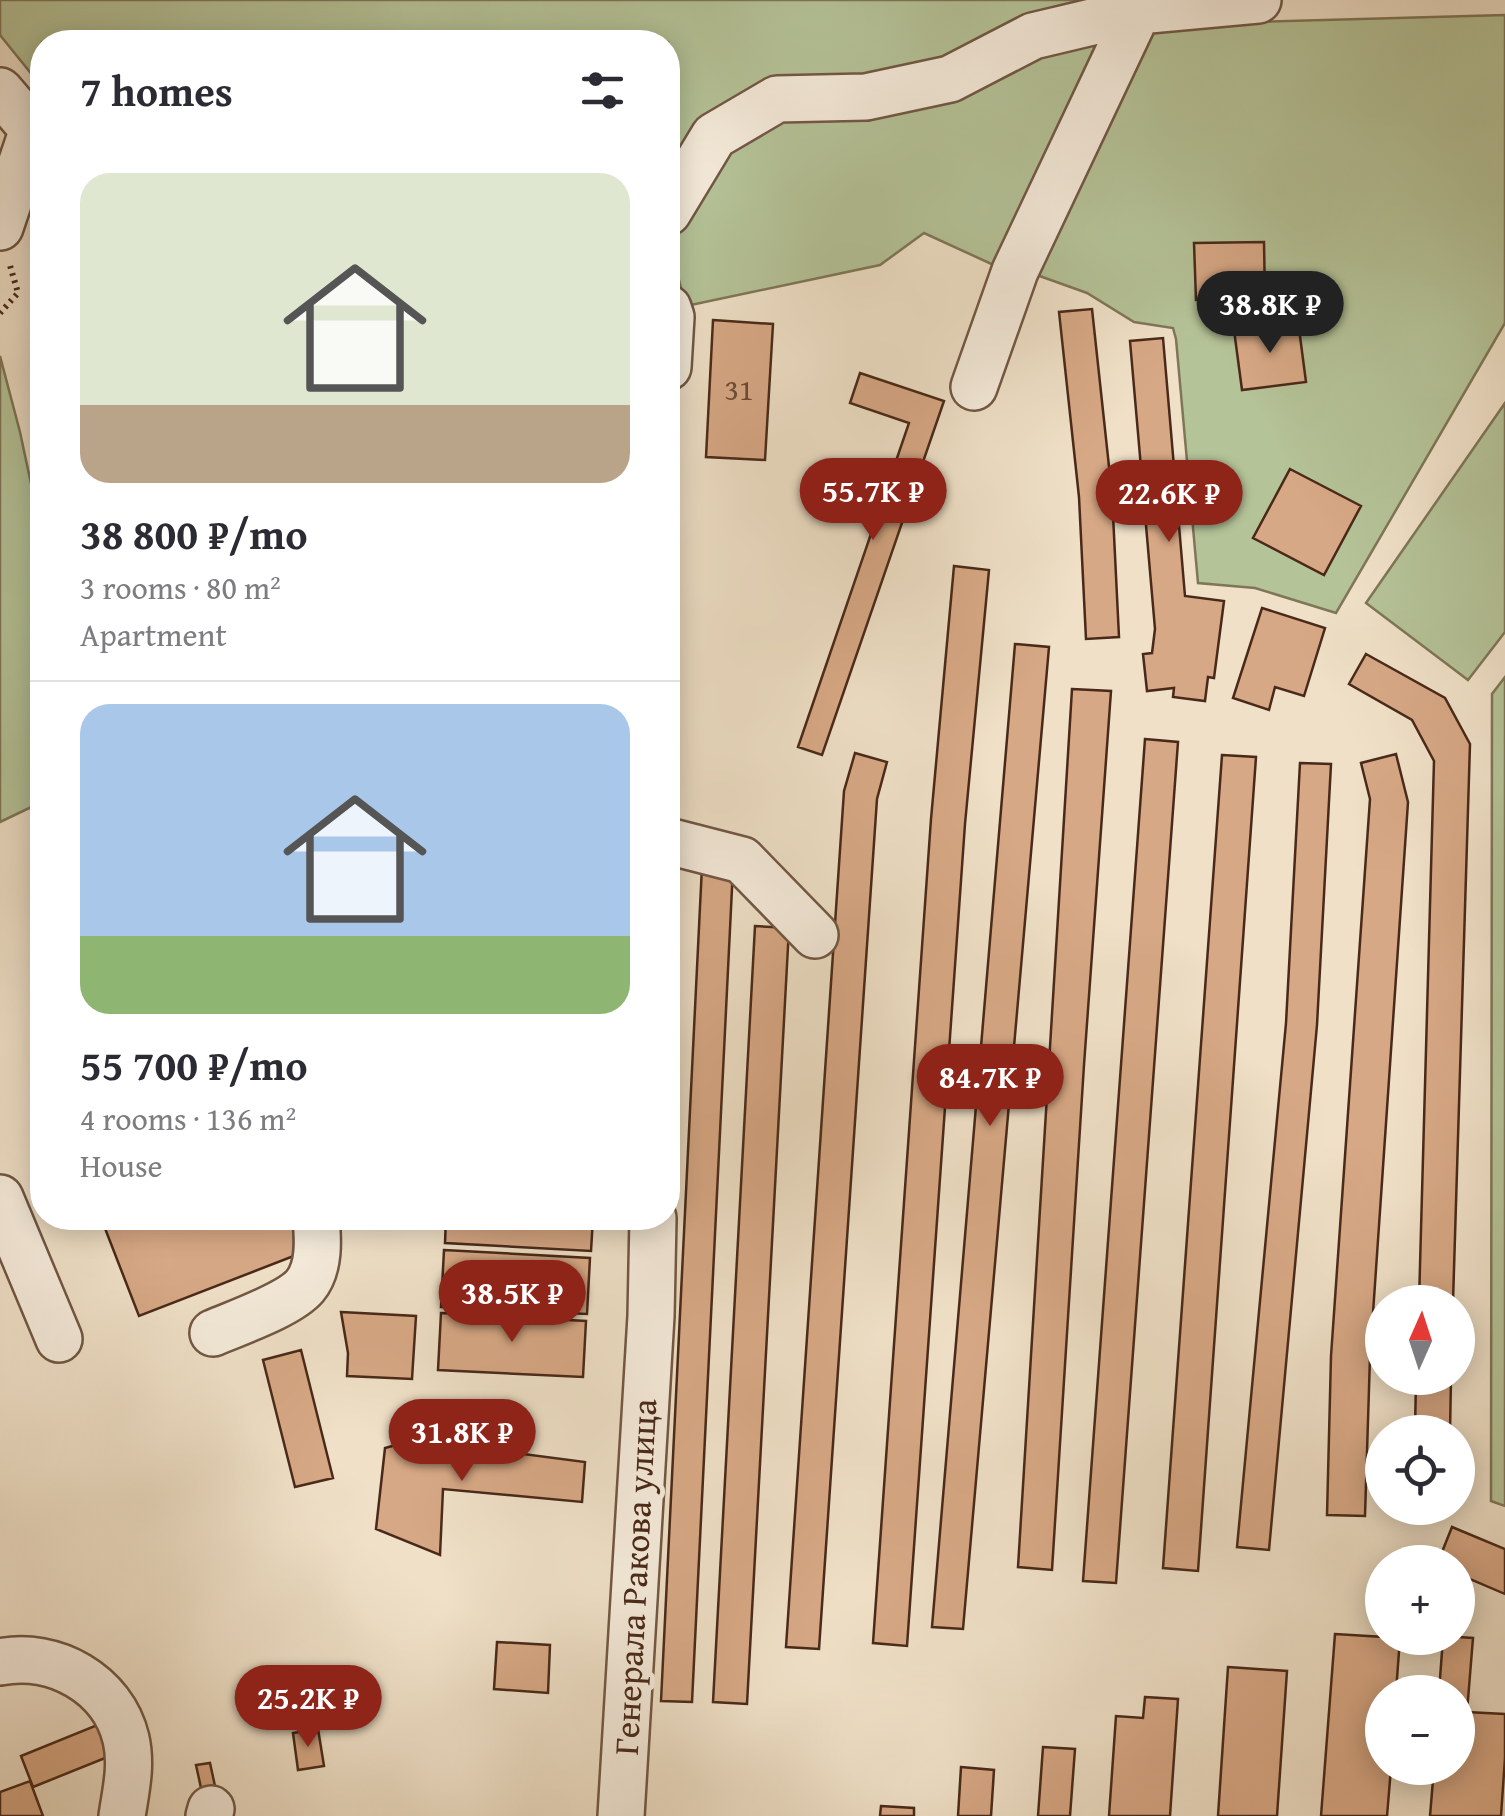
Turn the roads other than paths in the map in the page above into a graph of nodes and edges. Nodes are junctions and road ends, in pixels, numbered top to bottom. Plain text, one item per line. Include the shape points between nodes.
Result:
1 (1258, 0) edge
2 (1138, 11) junction
3 (0, 91) edge
4 (30, 126) edge
5 (30, 158) edge
6 (680, 192) edge
7 (2, 238) edge
8 (974, 387) dead end
9 (680, 843) edge
10 (815, 935) dead end
11 (0, 1198) edge
12 (317, 1230) edge
13 (653, 1230) edge
14 (213, 1333) dead end
15 (59, 1339) dead end
16 (0, 1662) edge
17 (122, 1816) edge
18 (621, 1816) edge

1 - 2 street
2 - 6 street via 1033,36 950,79 866,97 777,99 714,136
2 - 8 street via 1015,271
3 - 4 street
5 - 7 street
9 - 10 street via 742,860
11 - 15 street
12 - 14 street via 305,1286
13 - 18 street, Генерала Ракова улица
16 - 17 street via 36,1659 66,1668 113,1708 129,1769

